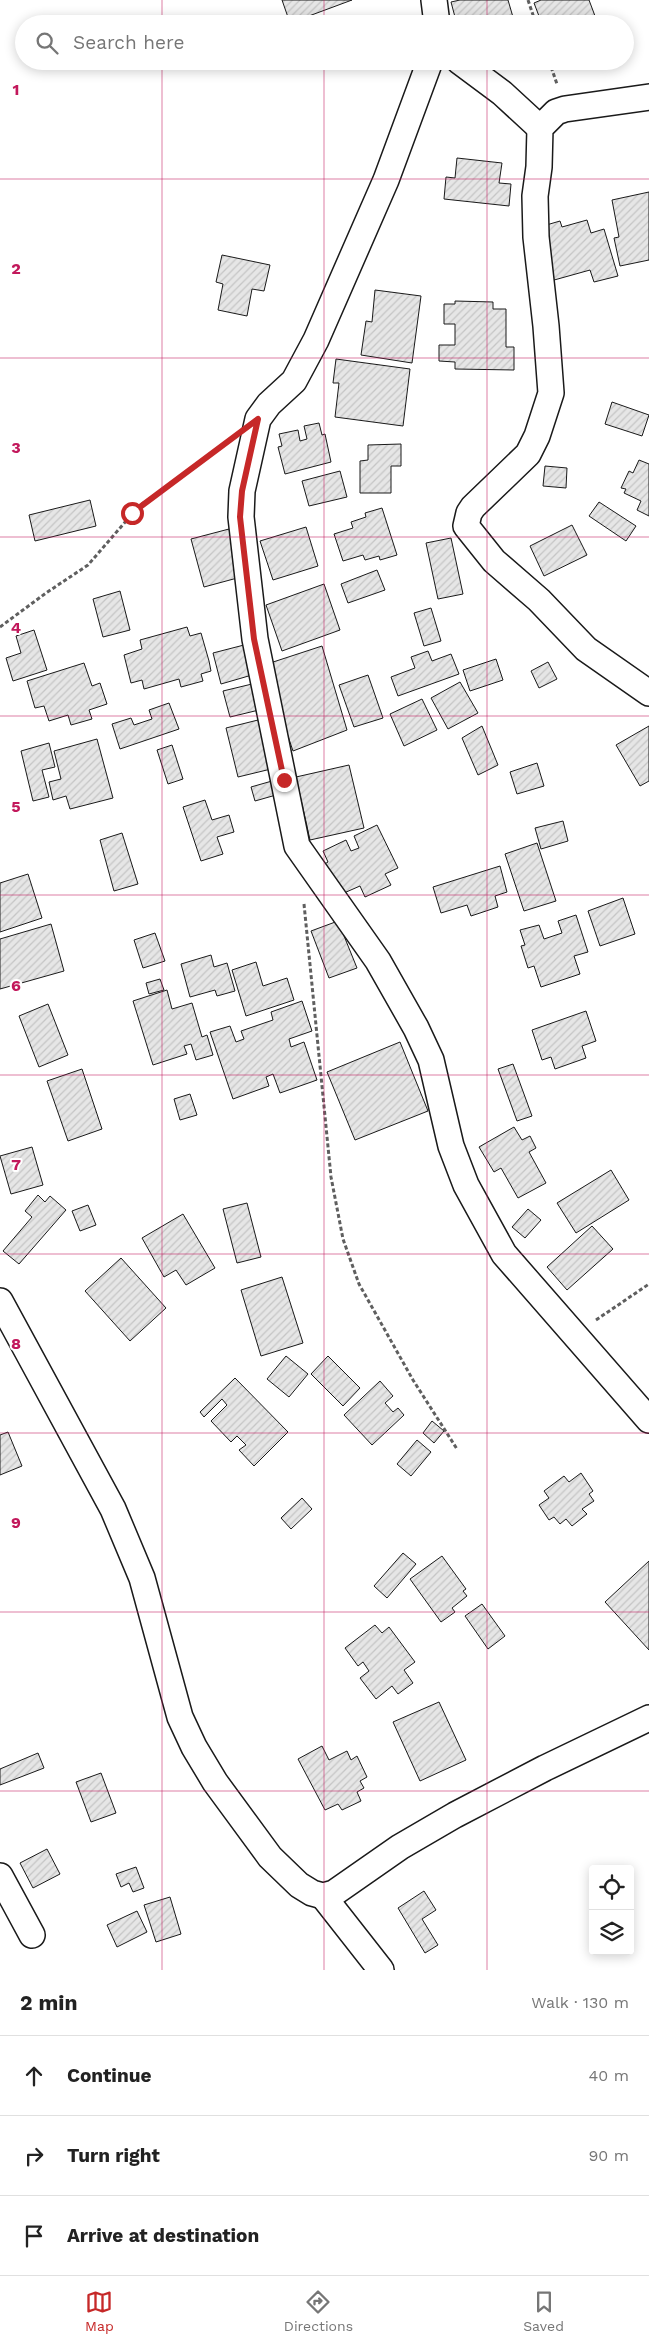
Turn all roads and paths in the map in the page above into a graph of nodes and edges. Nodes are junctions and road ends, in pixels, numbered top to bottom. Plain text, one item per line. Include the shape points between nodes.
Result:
1 (434, 0) edge
2 (528, 0) edge
3 (436, 15) edge
4 (533, 15) edge
5 (427, 70) edge
6 (471, 70) edge
7 (649, 97) edge
8 (540, 128) junction
9 (258, 419) junction
10 (0, 627) edge
11 (649, 693) edge
12 (304, 900) dead end
13 (649, 1284) edge
14 (0, 1301) edge
15 (574, 1334) junction
16 (649, 1420) edge
17 (457, 1449) dead end
18 (649, 1718) edge
19 (0, 1876) edge
20 (323, 1896) junction
21 (32, 1935) dead end
22 (381, 1970) edge

1 - 3 street
2 - 4 path
5 - 9 street via 386,180 316,340 294,381
6 - 8 street
7 - 8 street via 565,109 556,112
8 - 11 street via 535,196 536,237 550,393 528,454 473,507 468,513 466,526 494,561 539,600 586,649
9 - 10 path via 140,506 88,565
9 - 15 street via 242,491 240,517 254,639 297,846 378,961 416,1028 430,1060 451,1146 466,1185 504,1254
12 - 17 path via 331,1177 343,1239 359,1284
13 - 15 path
14 - 20 street via 113,1509 142,1578 180,1718 194,1747 215,1782 270,1857 298,1885
15 - 16 street
18 - 20 street via 455,1815 400,1847 344,1887
19 - 21 street
20 - 22 street

